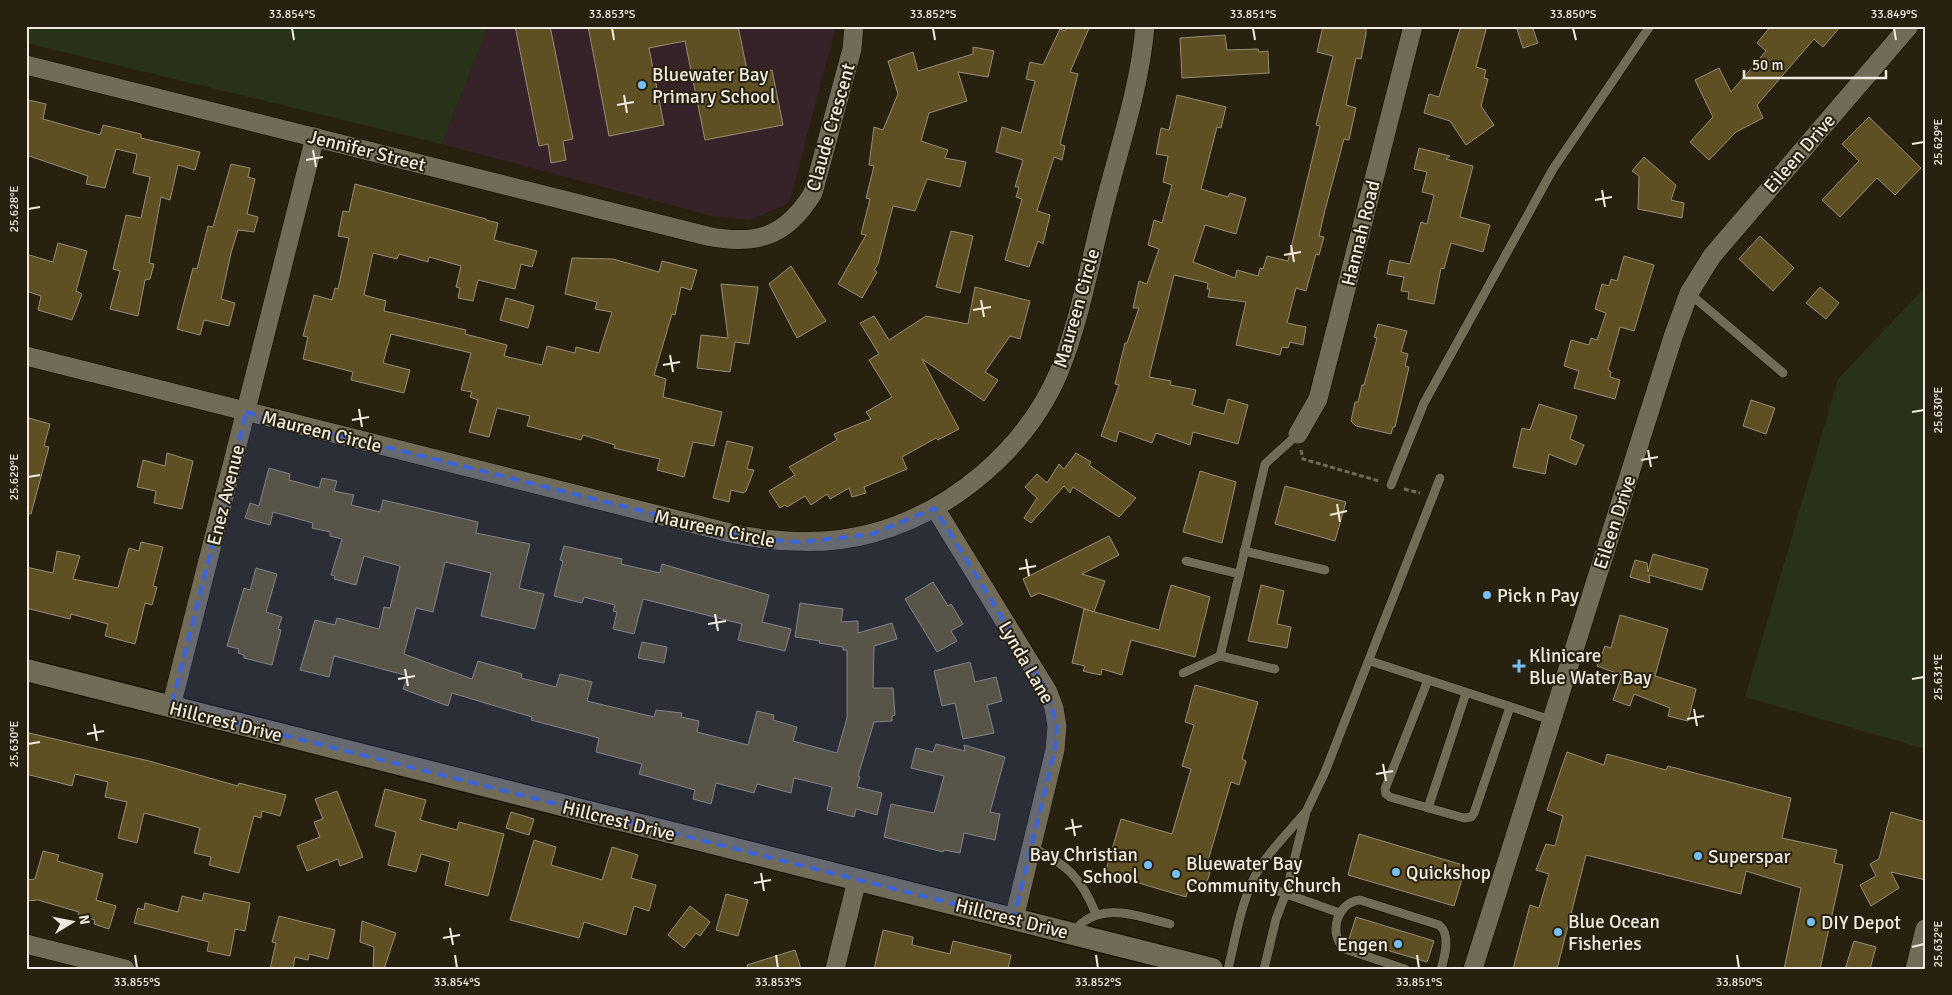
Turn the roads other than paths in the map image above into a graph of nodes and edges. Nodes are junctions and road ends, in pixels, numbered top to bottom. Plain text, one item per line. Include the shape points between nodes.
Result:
1 (854, 26) edge
2 (1145, 26) edge
3 (1413, 26) edge
4 (1650, 26) edge
5 (1910, 26) edge
6 (26, 65) edge
7 (315, 137) junction
8 (707, 236) joint
9 (1689, 293) junction
10 (26, 356) edge
11 (1782, 373) dead end
12 (246, 412) junction
13 (1298, 434) joint
14 (1440, 478) dead end
15 (1391, 485) road end
16 (935, 508) junction
17 (1244, 551) junction
18 (1186, 561) dead end
19 (1325, 570) dead end
20 (1239, 574) junction
21 (1220, 656) junction
22 (1370, 661) junction
23 (1275, 669) dead end
24 (26, 670) edge
25 (1183, 673) dead end
26 (1428, 680) junction
27 (1466, 693) junction
28 (171, 707) junction
29 (1510, 707) junction
30 (1552, 720) junction
31 (1428, 808) junction
32 (1306, 812) junction
33 (1032, 847) junction
34 (858, 880) junction
35 (1252, 882) junction
36 (1286, 893) junction
37 (1340, 913) junction
38 (1096, 914) junction
39 (1014, 919) junction
40 (1170, 924) dead end
41 (1925, 930) edge
42 (1073, 934) junction
43 (26, 944) edge
44 (125, 969) edge
45 (835, 969) edge
46 (1212, 969) edge
47 (1228, 969) edge
48 (1264, 969) edge
49 (1406, 969) edge
50 (1440, 969) edge
51 (1473, 969) edge
52 (1915, 969) edge

1 - 8 street, Claude Crescent via 852,49 819,177 802,212 784,227 751,240 729,241
2 - 16 street, Maureen Circle via 1144,46 1132,96 1076,318 1058,372 1034,415 1005,452 987,471
3 - 13 street, Hannah Road via 1318,399
4 - 15 lane via 1553,168 1424,403
5 - 9 street, Eileen Drive via 1721,244
6 - 7 street, Jennifer Street
7 - 8 street, Jennifer Street
7 - 12 street, Enez Avenue
9 - 11 lane
9 - 30 street, Eileen Drive
10 - 12 street, Maureen Circle
12 - 16 street, Maureen Circle via 755,539 781,542 872,534
12 - 28 street, Enez Avenue
13 - 17 lane via 1266,464
14 - 22 lane
16 - 33 street, Lynda Lane via 1037,673 1054,708 1056,750
17 - 19 lane
17 - 20 lane
18 - 20 lane
20 - 21 lane
21 - 23 lane
21 - 25 lane
22 - 26 lane
22 - 32 lane
24 - 28 street, Hillcrest Drive
26 - 27 lane
26 - 31 lane via 1385,789 1390,797
27 - 29 lane
27 - 31 lane
28 - 34 street, Hillcrest Drive
29 - 30 lane
29 - 31 lane via 1471,818
30 - 51 street, Eileen Drive
32 - 35 lane via 1264,861
32 - 36 lane
33 - 38 lane via 1079,879
33 - 39 street, Lynda Lane
34 - 39 street, Hillcrest Drive
34 - 45 street
35 - 36 lane
35 - 47 lane
36 - 37 lane
36 - 48 lane
37 - 49 lane via 1336,936 1338,944
37 - 50 lane via 1345,905 1360,900 1439,925 1445,929 1446,936
38 - 40 lane via 1127,914
38 - 42 lane via 1080,923
39 - 42 street, Hillcrest Drive
41 - 52 street
42 - 46 street, Hillcrest Drive
43 - 44 street

